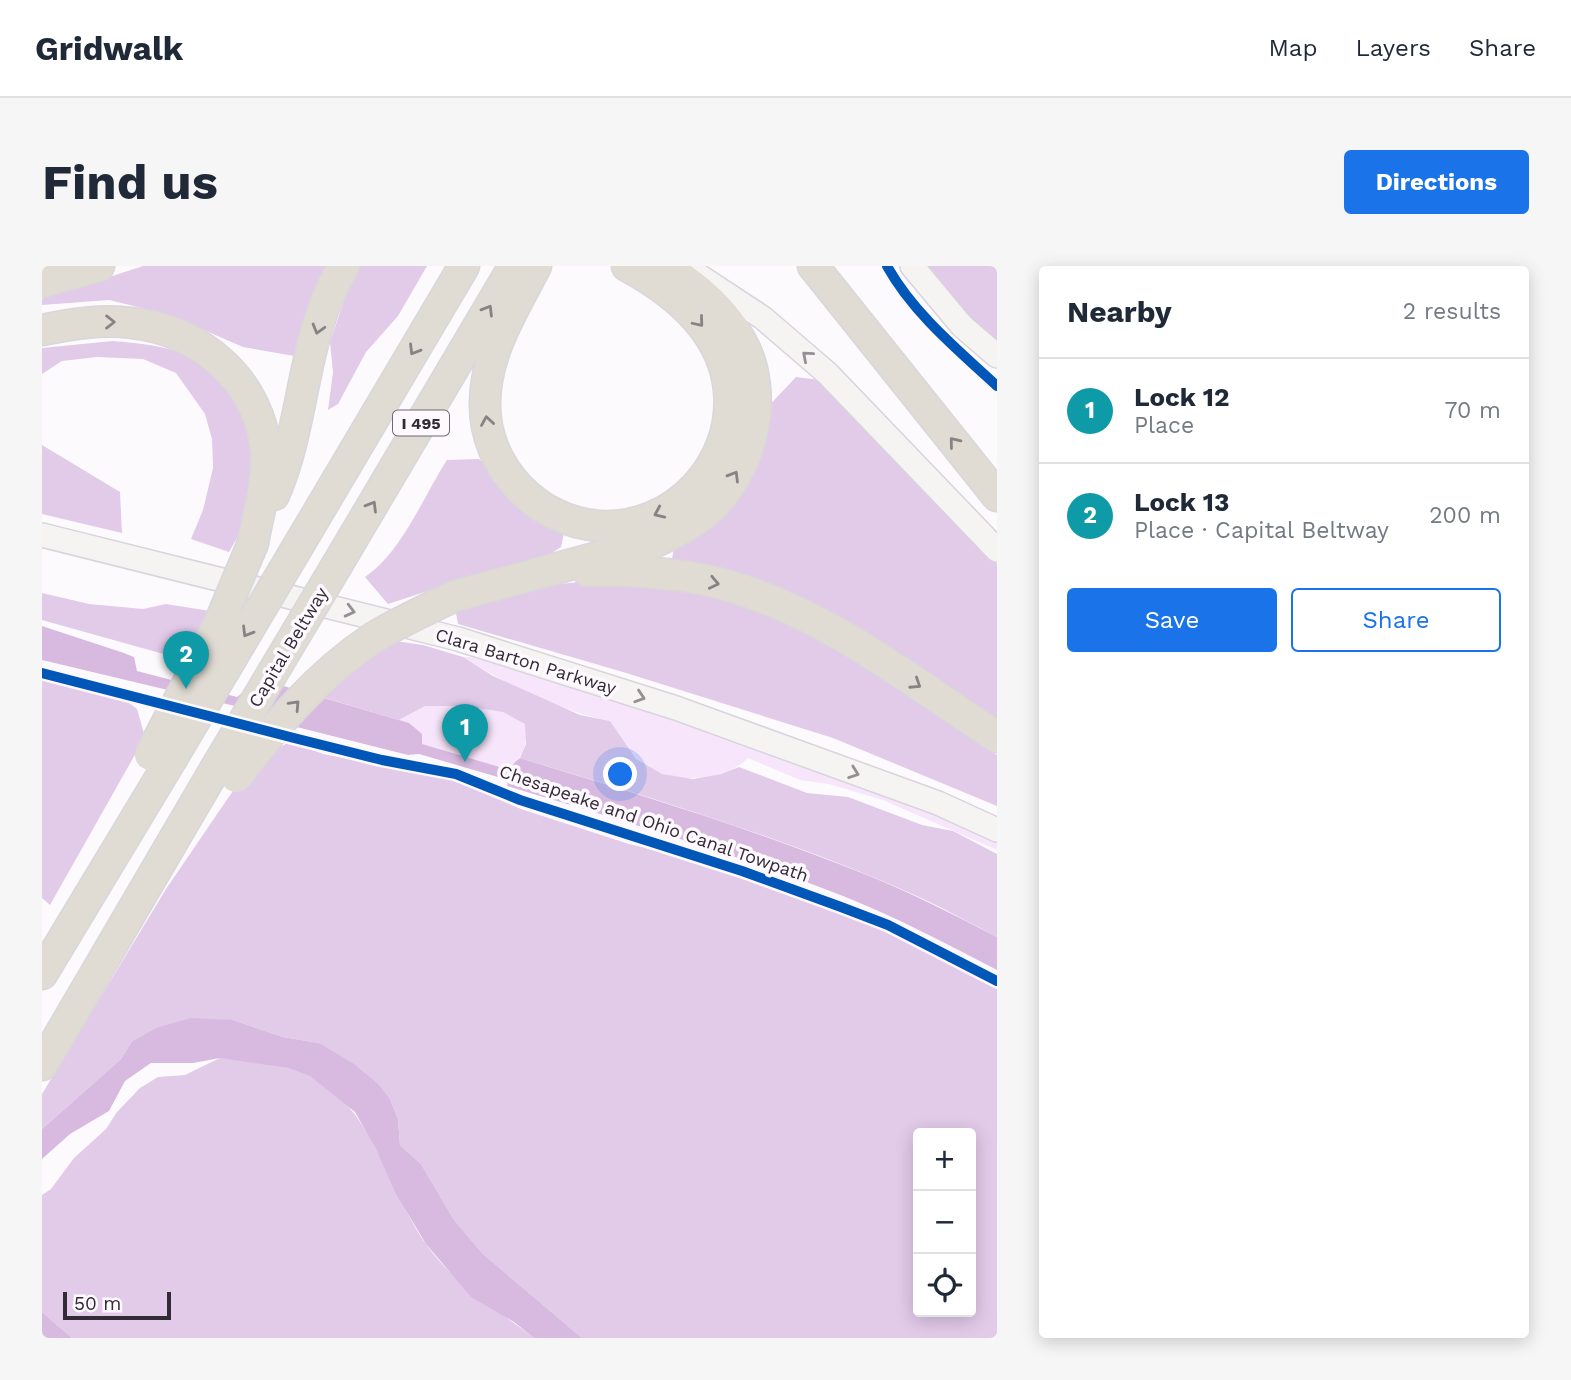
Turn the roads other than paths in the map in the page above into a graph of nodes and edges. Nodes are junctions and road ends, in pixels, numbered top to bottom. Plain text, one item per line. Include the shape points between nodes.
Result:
1 (99, 266) edge
2 (344, 266) edge
3 (627, 266) edge
4 (663, 266) edge
5 (684, 266) edge
6 (813, 266) edge
7 (912, 266) edge
8 (462, 268) edge
9 (520, 275) edge
10 (42, 282) edge
11 (42, 330) edge
12 (997, 356) edge
13 (997, 495) edge
14 (42, 534) edge
15 (253, 543) junction
16 (997, 550) edge
17 (549, 571) junction
18 (997, 737) edge
19 (160, 757) junction
20 (225, 774) junction
21 (997, 830) edge
22 (42, 974) edge
23 (42, 1065) edge

1 - 10 highway
2 -> 15 highway via 315,336 281,480
3 -> 9 highway via 684,304 704,327 728,378 730,403 727,433 703,481 681,501 629,524 600,526 545,508 506,474 494,452 485,404 488,377
17 -> 4 highway via 657,541 683,529 725,491 742,464 755,412 754,387 742,343 702,294
16 -> 5 main road via 827,373 763,318
13 -> 6 highway
7 - 12 main road via 962,326
8 -> 19 highway, I 495, bridge via 294,553
20 -> 9 highway, Capital Beltway / I 495, bridge via 337,565
11 -> 15 highway via 78,323 133,323 187,338 226,365 242,384 263,431 265,480
14 -> 21 main road, Clara Barton Parkway via 458,639 689,713 939,803
15 - 19 highway, bridge
17 -> 18 highway via 654,572 758,595 821,623
20 -> 17 highway, bridge via 310,689 373,638 455,596
19 - 22 highway
20 - 23 highway

